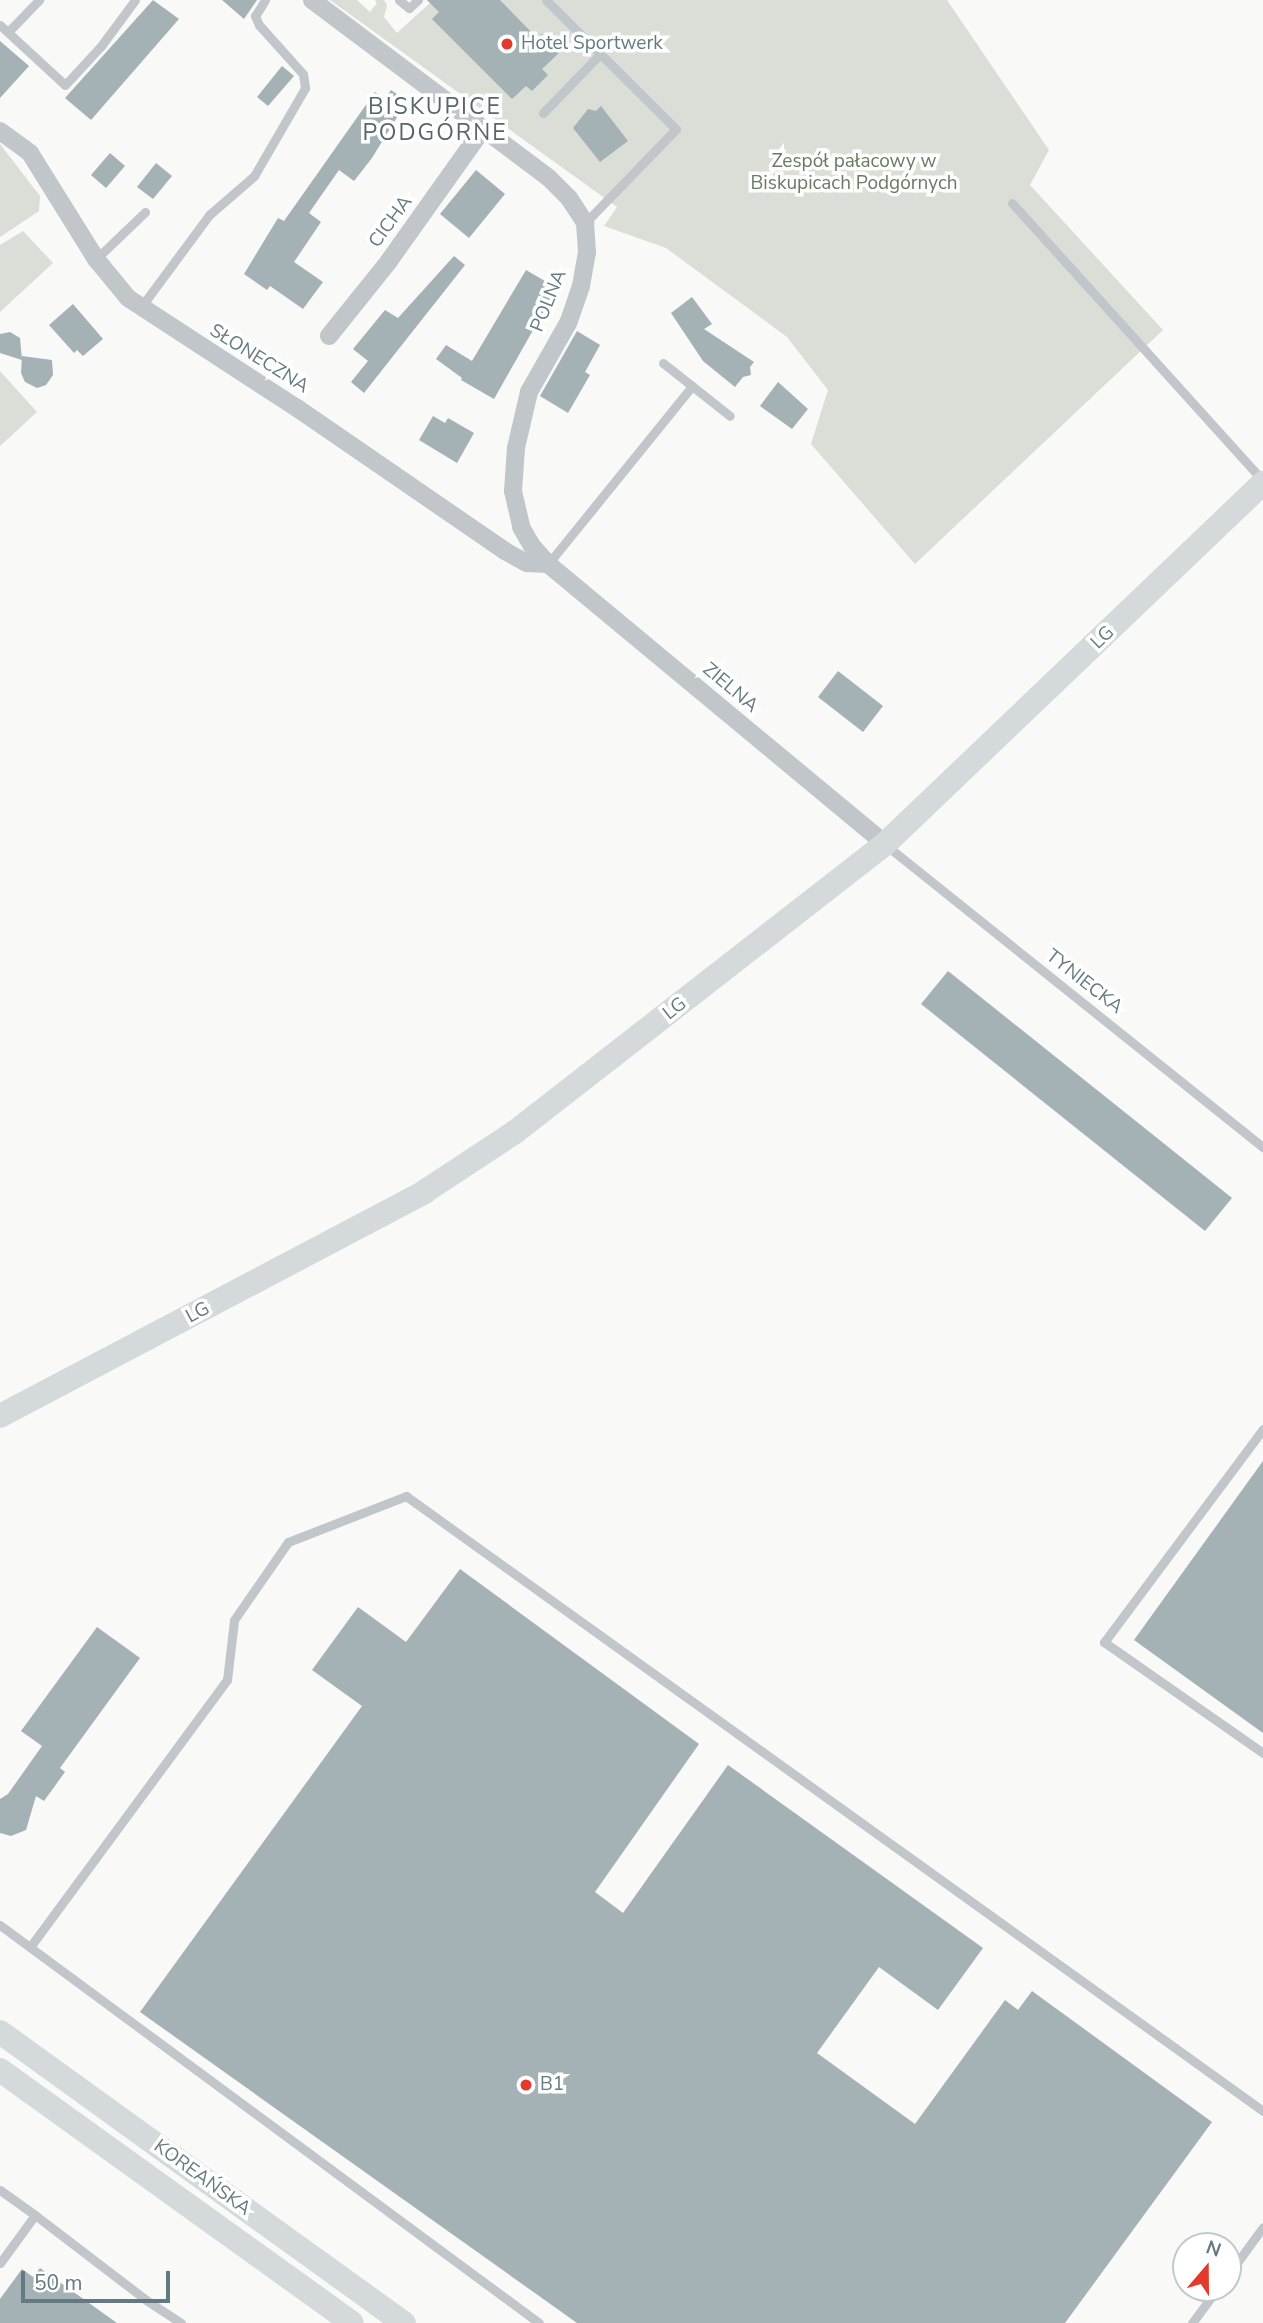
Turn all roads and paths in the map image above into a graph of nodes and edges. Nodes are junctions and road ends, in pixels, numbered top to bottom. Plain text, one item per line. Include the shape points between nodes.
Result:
1 (39, 0) edge
2 (135, 0) edge
3 (265, 0) edge
4 (312, 0) edge
5 (399, 0) edge
6 (418, 0) edge
7 (546, 0) edge
8 (0, 25) edge
9 (8, 32) junction
10 (601, 53) junction
11 (543, 113) dead end
12 (482, 130) junction
13 (0, 131) edge
14 (1012, 203) dead end
15 (145, 212) dead end
16 (585, 223) junction
17 (96, 259) junction
18 (141, 307) junction
19 (329, 336) dead end
20 (663, 363) dead end
21 (692, 386) junction
22 (730, 416) dead end
23 (1263, 482) edge
24 (548, 564) junction
25 (885, 844) junction
26 (1263, 1147) edge
27 (0, 1416) edge
28 (1263, 1429) edge
29 (1263, 1753) edge
30 (0, 1925) edge
31 (30, 1947) junction
32 (0, 2032) edge
33 (0, 2070) edge
34 (1263, 2111) edge
35 (0, 2190) edge
36 (35, 2215) junction
37 (1263, 2227) edge
38 (1242, 2256) edge
39 (0, 2263) edge
40 (1208, 2302) edge
41 (181, 2323) edge
42 (352, 2323) edge
43 (404, 2323) edge
44 (540, 2323) edge
45 (1192, 2323) edge

1 - 9 lane
2 - 9 lane via 65,85
3 - 18 lane via 255,16 258,25 303,74 305,88 254,176 209,215
4 - 12 street
5 - 6 lane via 409,8
7 - 10 lane
8 - 9 lane
10 - 11 lane
10 - 16 lane via 676,129
12 - 16 street via 549,178
12 - 19 street, CICHA via 390,261
13 - 17 street, SŁONECZNA via 30,153
14 - 23 lane
15 - 17 lane
16 - 24 street, POLNA via 587,252 581,286 568,323 529,392 516,448 516,510 532,546
17 - 18 street, SŁONECZNA
18 - 24 street, SŁONECZNA via 505,551 527,563
20 - 21 lane
21 - 22 lane
21 - 24 lane
23 - 25 main road, LG
24 - 25 street, ZIELNA
25 - 26 lane, TYNIECKA
25 - 27 main road, LG via 515,1132 424,1192
28 - 29 lane via 1104,1642
30 - 31 lane
31 - 34 lane via 228,1680 234,1620 288,1542 406,1496
31 - 44 lane
32 - 43 main road, KOREAŃSKA
33 - 42 main road, KOREAŃSKA
35 - 36 lane
36 - 39 lane
36 - 41 lane
37 - 38 lane
40 - 45 lane

